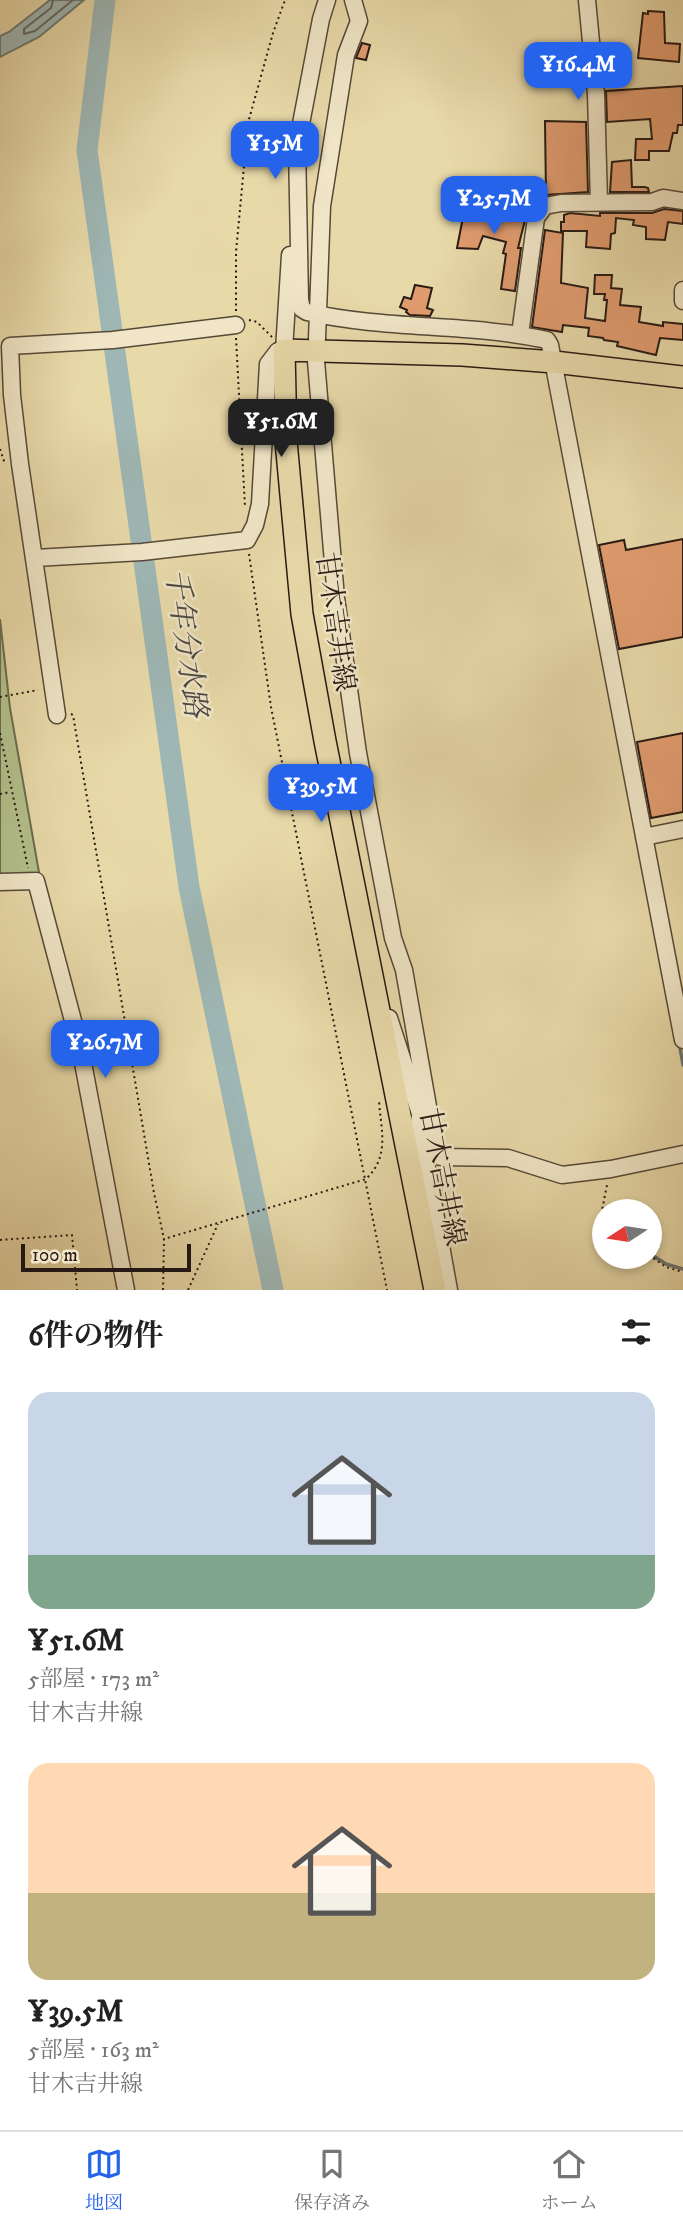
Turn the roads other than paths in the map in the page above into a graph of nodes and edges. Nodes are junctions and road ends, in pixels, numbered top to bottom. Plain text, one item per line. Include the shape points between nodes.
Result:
1 (327, 0) edge
2 (353, 0) edge
3 (587, 0) edge
4 (297, 146) junction
5 (683, 201) edge
6 (599, 202) junction
7 (683, 290) edge
8 (683, 301) edge
9 (316, 314) junction
10 (236, 321) road end
11 (520, 334) junction
12 (317, 339) dead end
13 (281, 350) junction
14 (316, 361) dead end
15 (554, 362) junction
16 (683, 377) edge
17 (35, 558) junction
18 (56, 712) road end
19 (683, 829) edge
20 (644, 837) junction
21 (0, 882) edge
22 (380, 1006) junction
23 (683, 1040) edge
24 (420, 1113) junction
25 (436, 1152) junction
26 (683, 1154) edge
27 (126, 1290) edge
28 (435, 1290) edge
29 (449, 1290) edge

1 - 4 street
2 - 9 street via 359,21 346,54 322,206
3 - 6 street
4 - 9 street via 300,300 302,309
4 - 13 street
5 - 6 street
6 - 11 street via 545,206 536,218
7 - 8 street
9 - 11 street
9 - 12 street
10 - 17 street via 113,340 10,346 20,464
11 - 15 street via 547,340
13 - 15 main road
13 - 17 street via 268,364 260,504 247,540
13 - 22 main road, 甘木吉井線 via 302,614
14 - 25 street via 336,598 358,753 393,938 404,970
15 - 16 main road
15 - 20 street
17 - 18 street
19 - 20 street
20 - 23 street
21 - 27 street via 36,881 80,1047
22 - 24 street via 386,1009
22 - 28 main road, 甘木吉井線
24 - 25 street
24 - 29 street
25 - 26 street via 441,1157 508,1158 562,1175

